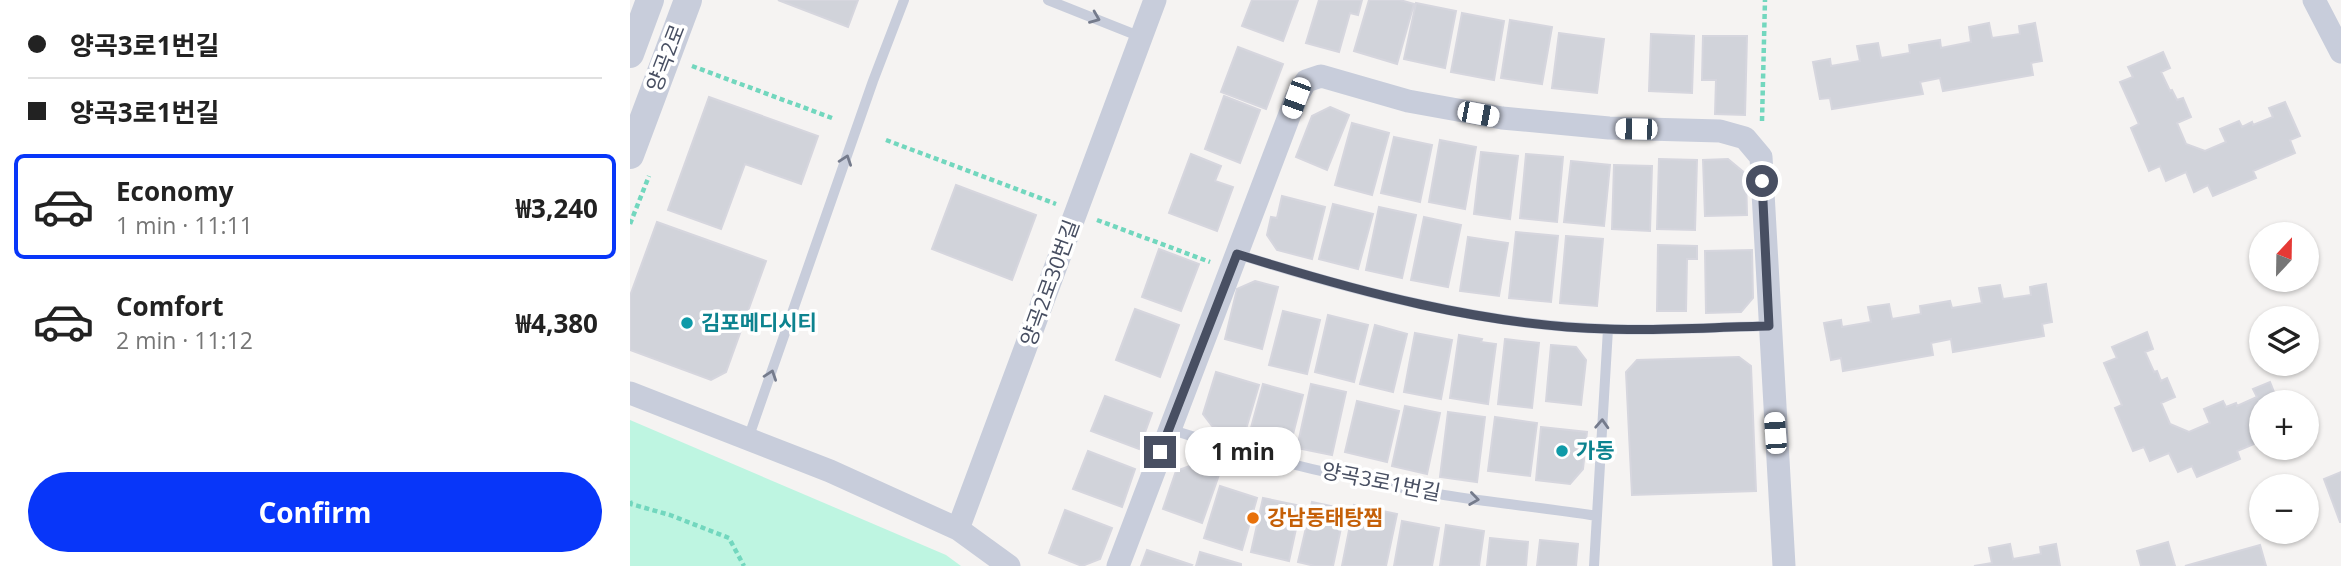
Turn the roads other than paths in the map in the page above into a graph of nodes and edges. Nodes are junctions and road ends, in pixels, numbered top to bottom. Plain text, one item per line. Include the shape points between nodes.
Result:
1 (650, 0) edge
2 (688, 0) edge
3 (904, 0) edge
4 (1048, 0) edge
5 (1156, 0) edge
6 (2314, 0) edge
7 (1141, 37) junction
8 (2341, 52) edge
9 (630, 54) edge
10 (630, 155) edge
11 (1234, 262) junction
12 (1769, 326) junction
13 (1608, 329) junction
14 (630, 393) edge
15 (1169, 429) junction
16 (748, 439) junction
17 (1597, 516) junction
18 (958, 530) junction
19 (1009, 566) edge
20 (1118, 566) edge
21 (1594, 566) edge
22 (1784, 566) edge

1 - 9 street, 양곡2로
2 - 10 street, 양곡2로
16 -> 3 lane
4 -> 7 lane
5 - 7 street, 양곡2로30번길
6 - 8 street
7 - 18 street, 양곡2로30번길
11 - 12 street via 1296,98 1306,81 1321,76 1408,101 1502,118 1609,128 1720,131 1745,138 1761,157
11 - 13 lane via 1463,312
11 - 15 street
12 - 13 lane
12 - 22 street
17 -> 13 lane
14 - 16 street
15 -> 17 lane, 양곡3로1번길 via 1383,484
15 - 20 street
16 - 18 street
17 - 21 lane
18 - 19 street

